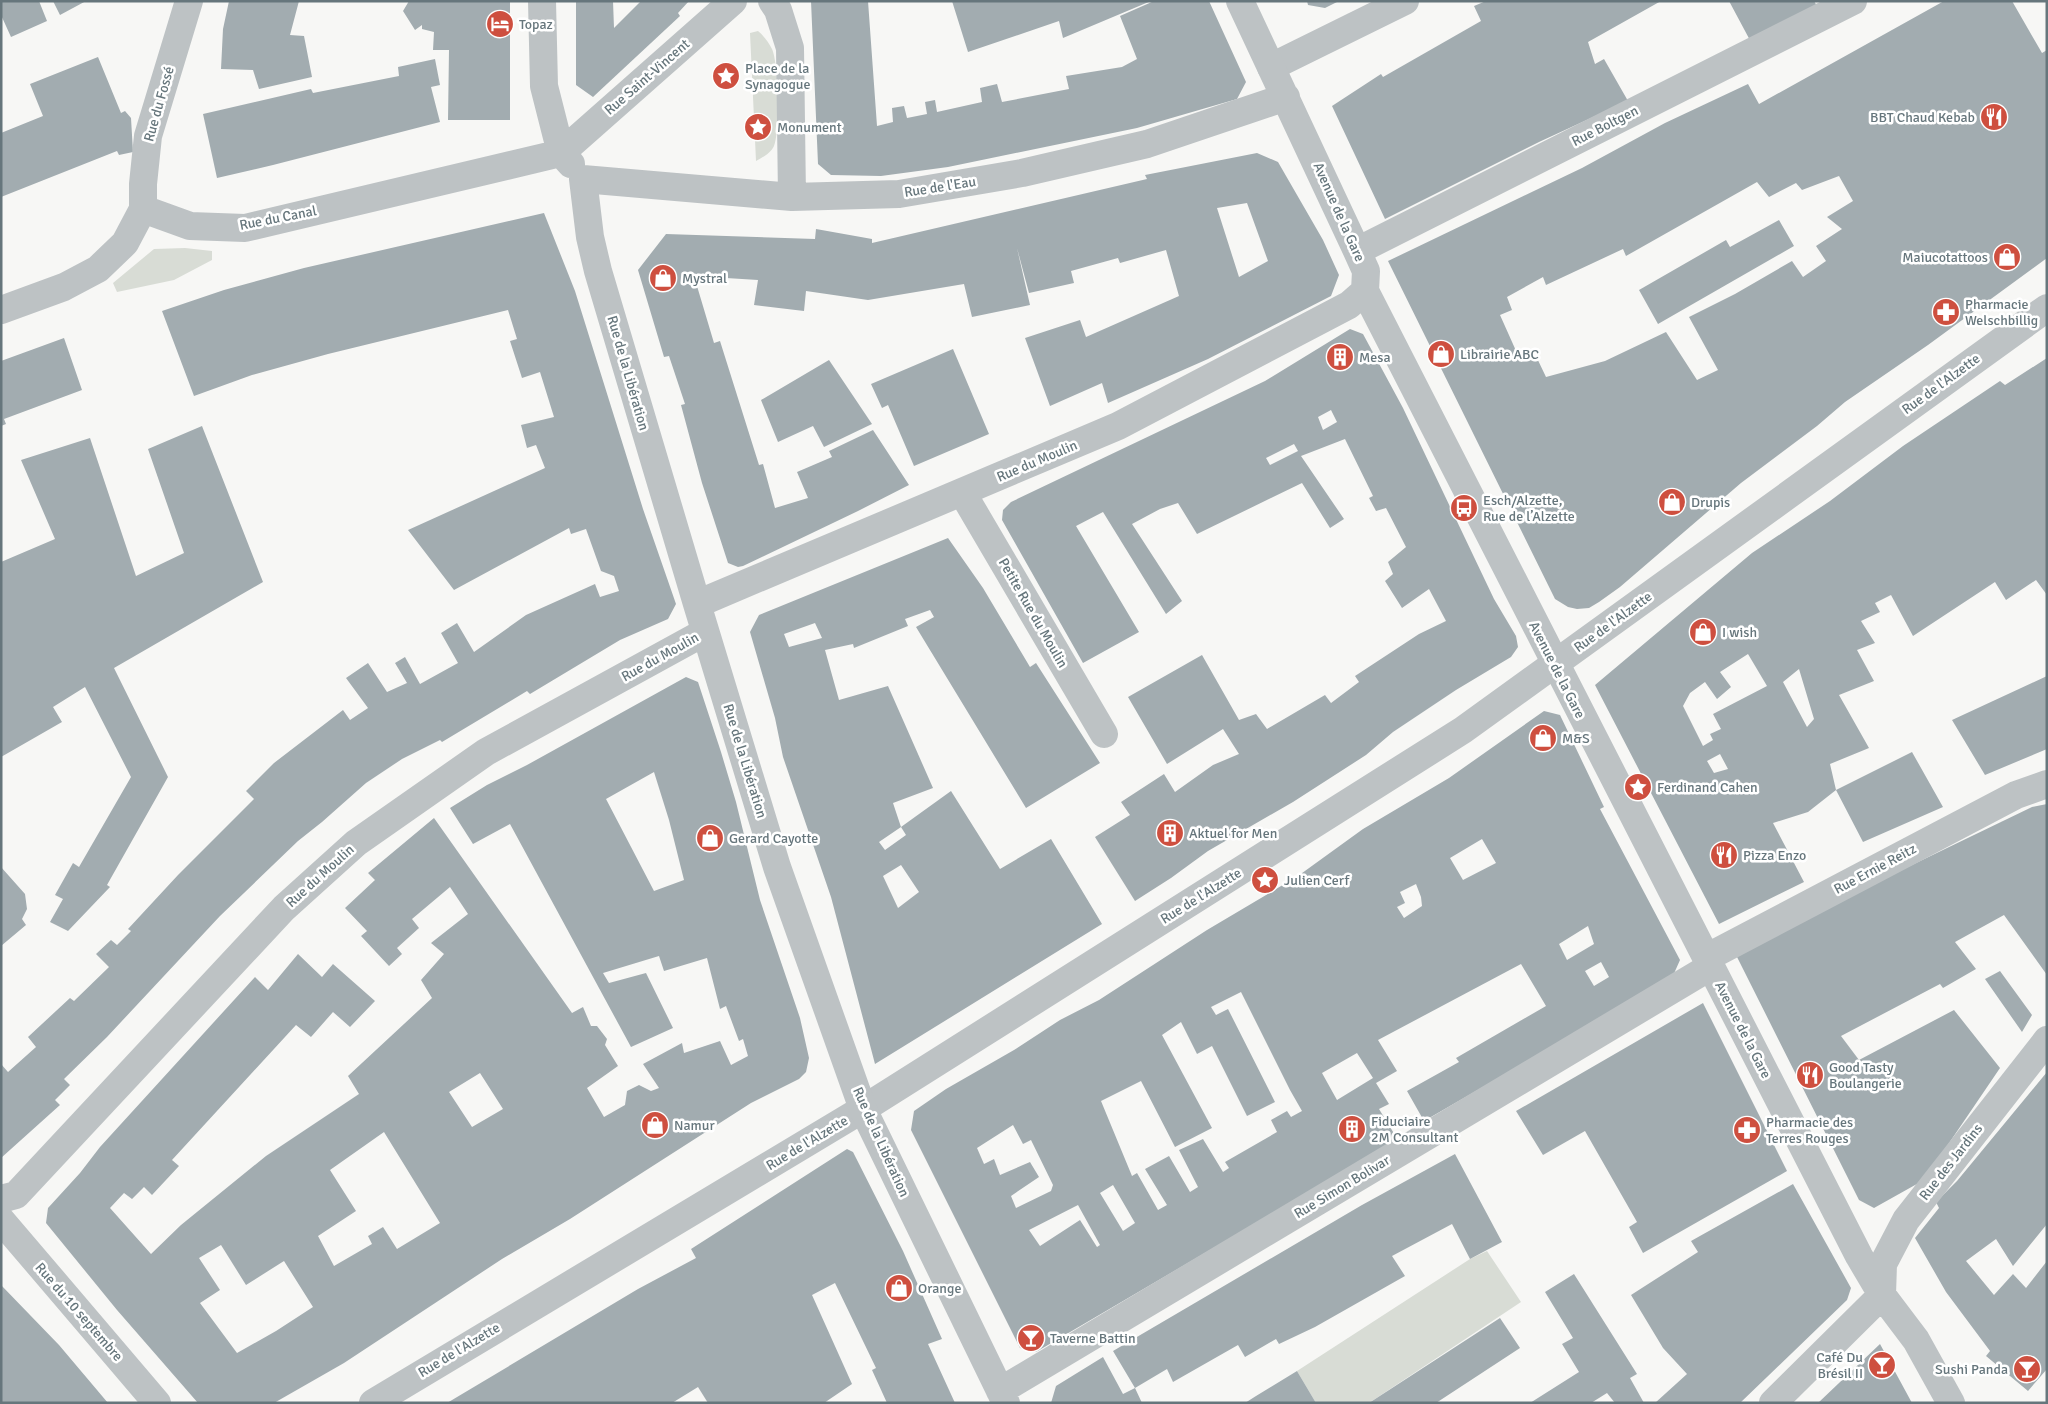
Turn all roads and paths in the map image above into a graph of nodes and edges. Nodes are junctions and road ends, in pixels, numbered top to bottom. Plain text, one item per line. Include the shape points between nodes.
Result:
1 (189, 1) edge
2 (542, 1) edge
3 (734, 1) edge
4 (772, 1) edge
5 (1240, 1) edge
6 (1405, 1) edge
7 (1853, 1) edge
8 (1826, 7) edge
9 (1271, 67) junction
10 (1286, 97) junction
11 (561, 153) junction
12 (583, 179) junction
13 (792, 197) junction
14 (143, 208) junction
15 (1357, 251) junction
16 (1365, 291) junction
17 (2047, 308) edge
18 (1, 310) edge
19 (962, 492) junction
20 (696, 604) junction
21 (705, 632) junction
22 (1554, 664) junction
23 (1104, 734) dead end
24 (2047, 784) edge
25 (1708, 962) junction
26 (2047, 1040) edge
27 (863, 1109) junction
28 (1, 1199) edge
29 (1, 1220) edge
30 (1882, 1295) junction
31 (1003, 1397) edge
32 (157, 1403) edge
33 (373, 1403) edge
34 (1773, 1403) edge
35 (1951, 1403) edge

1 - 14 street, Rue du Fossé via 148,136
2 - 11 street via 544,86
3 - 11 street, Rue Saint-Vincent
4 - 13 street via 790,48
5 - 9 street, Avenue de la Gare
6 - 9 street
7 - 8 street, Rue Boltgen
8 - 15 street, Rue Boltgen
9 - 10 street, Avenue de la Gare
10 - 13 street, Rue de l'Eau via 1146,144 1022,173 899,194
10 - 15 street, Avenue de la Gare
11 - 12 street
11 - 14 street, Rue du Canal via 245,228 190,226
12 - 13 street, Rue de l'Eau
12 - 20 street, Rue de la Libération via 598,271
14 - 18 street via 125,243 98,269 64,287
15 - 16 street, Avenue de la Gare via 1366,271
16 - 19 street, Rue du Moulin via 1348,305 1118,426
16 - 22 street, Avenue de la Gare
17 - 22 street, Rue de l'Alzette
19 - 20 street, Rue du Moulin
19 - 23 street, Petite Rue du Moulin
20 - 21 street, Rue de la Libération
21 - 27 street, Rue de la Libération via 778,867
21 - 28 street, Rue du Moulin via 486,752 356,843 284,908 16,1195
22 - 25 street, Avenue de la Gare
22 - 27 street, Rue de l'Alzette via 1463,730
24 - 25 street, Rue Ernie Reitz via 2016,795
25 - 30 street, Avenue de la Gare
25 - 31 street, Rue Simon Bolivar
26 - 30 street, Rue des Jardins via 1906,1220 1883,1264
27 - 31 street, Rue de la Libération
27 - 33 street, Rue de l'Alzette
29 - 32 street, Rue du 10 septembre
30 - 34 street
30 - 35 street, Avenue de la Gare via 1916,1340

